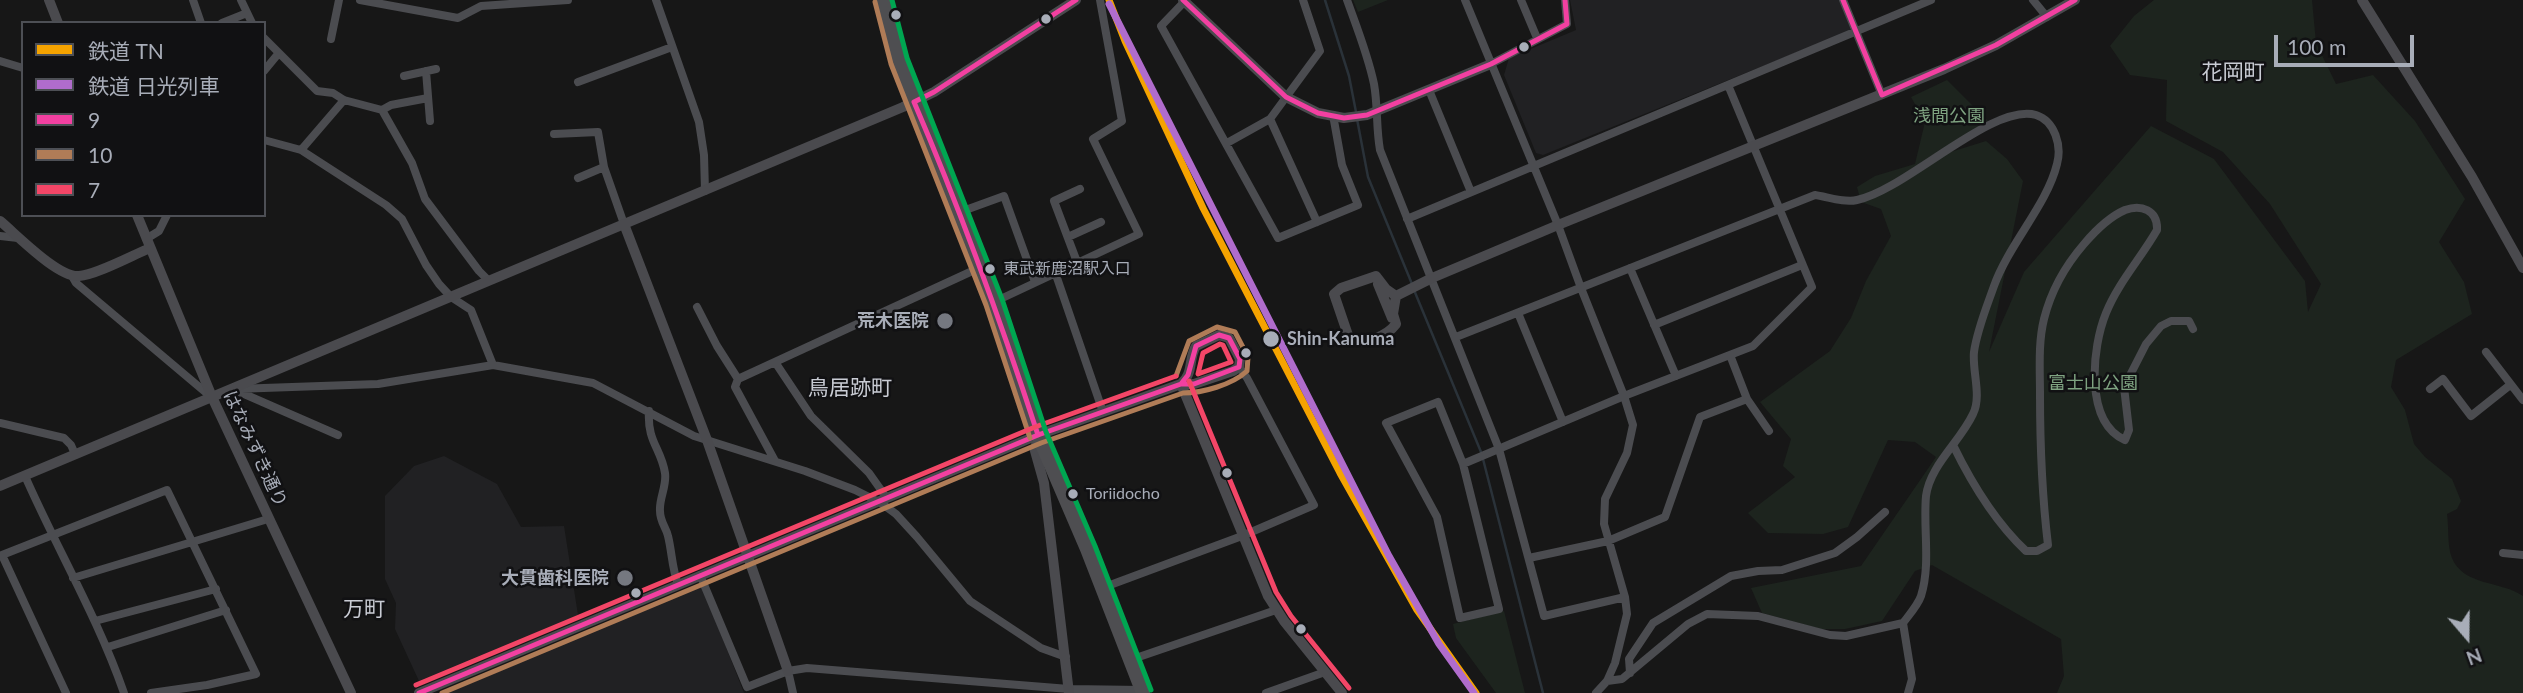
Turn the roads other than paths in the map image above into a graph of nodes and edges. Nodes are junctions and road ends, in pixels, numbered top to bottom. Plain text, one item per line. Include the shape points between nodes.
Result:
1 (49, 0) edge
2 (193, 0) edge
3 (241, 0) edge
4 (339, 0) edge
5 (360, 0) edge
6 (568, 0) edge
7 (656, 0) edge
8 (883, 0) edge
9 (1076, 0) edge
10 (1101, 0) edge
11 (1185, 0) edge
12 (1303, 0) edge
13 (1347, 0) edge
14 (1465, 0) edge
15 (1521, 0) edge
16 (1565, 0) edge
17 (1843, 0) edge
18 (1931, 0) edge
19 (2033, 0) edge
20 (2075, 0) edge
21 (2362, 0) edge
22 (481, 3) edge
23 (403, 4) edge
24 (247, 13) junction
25 (2047, 17) junction
26 (57, 21) edge
27 (200, 21) edge
28 (227, 21) edge
29 (251, 21) edge
30 (1857, 33) junction
31 (1537, 38) junction
32 (331, 39) dead end
33 (266, 40) edge
34 (672, 47) junction
35 (278, 54) junction
36 (0, 61) edge
37 (1491, 64) junction
38 (21, 67) edge
39 (266, 69) edge
40 (436, 69) dead end
41 (426, 71) junction
42 (404, 76) dead end
43 (578, 82) dead end
44 (1728, 85) junction
45 (1429, 90) junction
46 (1882, 95) junction
47 (1286, 97) junction
48 (428, 98) junction
49 (344, 100) junction
50 (914, 102) junction
51 (382, 110) junction
52 (1373, 113) junction
53 (1338, 117) junction
54 (1270, 119) junction
55 (430, 121) dead end
56 (554, 134) dead end
57 (266, 141) edge
58 (1227, 143) junction
59 (1754, 146) junction
60 (301, 150) junction
61 (1533, 166) junction
62 (604, 167) junction
63 (578, 178) dead end
64 (1080, 189) dead end
65 (705, 191) junction
66 (1471, 192) junction
67 (1779, 210) junction
68 (960, 212) junction
69 (137, 217) edge
70 (166, 217) edge
71 (1407, 219) junction
72 (0, 220) edge
73 (1101, 222) dead end
74 (1317, 222) junction
75 (624, 224) junction
76 (1558, 225) junction
77 (0, 236) edge
78 (1068, 237) junction
79 (21, 238) junction
80 (148, 243) junction
81 (1077, 262) junction
82 (1802, 265) junction
83 (981, 267) junction
84 (1630, 268) junction
85 (2523, 268) edge
86 (1055, 272) junction
87 (72, 276) junction
88 (1367, 278) junction
89 (489, 281) junction
90 (1429, 281) junction
91 (1035, 282) junction
92 (1581, 288) junction
93 (1400, 294) junction
94 (451, 297) junction
95 (994, 302) junction
96 (697, 307) dead end
97 (1518, 313) junction
98 (1654, 325) junction
99 (1395, 326) junction
100 (2193, 329) dead end
101 (1456, 337) junction
102 (2486, 352) dead end
103 (1730, 355) junction
104 (775, 362) junction
105 (493, 365) junction
106 (1239, 367) junction
107 (1191, 369) junction
108 (1676, 376) junction
109 (738, 379) junction
110 (1206, 381) junction
111 (1181, 384) junction
112 (2510, 385) junction
113 (232, 389) junction
114 (2430, 389) dead end
115 (1624, 396) junction
116 (212, 397) junction
117 (1747, 400) junction
118 (2523, 400) edge
119 (649, 411) junction
120 (1102, 412) junction
121 (1563, 422) junction
122 (0, 423) edge
123 (1769, 431) dead end
124 (1038, 435) junction
125 (338, 436) dead end
126 (707, 440) junction
127 (1954, 445) junction
128 (1499, 449) junction
129 (75, 454) junction
130 (775, 461) junction
131 (1463, 464) junction
132 (25, 476) junction
133 (0, 486) edge
134 (881, 499) junction
135 (1885, 512) dead end
136 (268, 519) junction
137 (51, 535) junction
138 (1242, 536) junction
139 (1608, 541) junction
140 (194, 543) junction
141 (2503, 553) dead end
142 (749, 554) junction
143 (2523, 555) edge
144 (1529, 558) junction
145 (700, 575) junction
146 (73, 578) junction
147 (678, 584) junction
148 (1102, 588) junction
149 (216, 590) junction
150 (1625, 597) junction
151 (226, 610) junction
152 (1276, 610) junction
153 (95, 621) junction
154 (1903, 623) junction
155 (108, 647) junction
156 (1066, 657) junction
157 (1130, 660) junction
158 (788, 671) junction
159 (1325, 672) junction
160 (1630, 673) junction
161 (1607, 681) junction
162 (1069, 691) edge
163 (1142, 692) edge
164 (66, 693) edge
165 (124, 693) edge
166 (151, 693) edge
167 (351, 693) edge
168 (419, 693) edge
169 (793, 693) edge
170 (1266, 693) edge
171 (1342, 693) edge
172 (1596, 693) edge
173 (1908, 693) edge

1 - 26 street
2 - 27 street
3 - 24 street
4 - 32 street
5 - 23 street
6 - 22 street
7 - 34 street
8 - 50 highway
9 - 50 street
10 - 81 street via 1122,121 1093,139 1139,234
11 - 47 street
11 - 58 street via 1161,26
12 - 47 street via 1320,51
13 - 52 street via 1364,47
14 - 37 street
15 - 31 street
16 - 31 street via 1567,24
17 - 30 street
18 - 30 street
19 - 25 street
20 - 25 street
21 - 85 street
22 - 23 street via 458,18
24 - 28 street
24 - 29 street
25 - 46 street via 1986,50
30 - 44 street
30 - 46 street
31 - 37 street
33 - 35 street
34 - 43 street
34 - 65 street via 699,122
35 - 39 street
35 - 49 street via 317,91
36 - 38 street
37 - 45 street
37 - 61 street
40 - 41 street
41 - 42 street
41 - 48 street
44 - 59 street
44 - 61 street
45 - 52 street
45 - 66 street
46 - 59 street
47 - 53 street via 1304,108
47 - 54 street
48 - 51 street
48 - 55 street
49 - 51 street
49 - 60 street
50 - 65 street
50 - 68 highway
51 - 89 street via 412,163 425,200
52 - 53 street
52 - 71 street via 1380,150
53 - 74 street via 1342,165 1358,205
54 - 58 street
54 - 74 street
56 - 62 street via 598,132
57 - 60 street
58 - 74 street via 1278,238
59 - 67 street
59 - 76 street
60 - 94 street via 402,219 426,265
61 - 66 street
61 - 76 street
62 - 63 street
62 - 75 street
64 - 78 street via 1055,201
65 - 75 street
66 - 71 street
67 - 82 street
67 - 84 street
67 - 127 street via 1815,195 1856,201 1876,193 1992,122 2033,114 2054,131 2058,163 1995,284 1974,349 1977,402
68 - 83 highway
68 - 91 street via 1004,196
69 - 80 street, はなみずき通り
70 - 80 street
71 - 90 street
72 - 79 street
73 - 78 street
75 - 89 street
75 - 126 street
76 - 90 street
76 - 92 street
77 - 79 street
78 - 81 street
79 - 87 street
80 - 87 street via 86,275
80 - 116 street, はなみずき通り
81 - 86 street
82 - 98 street
82 - 103 street via 1812,287 1753,346
83 - 95 highway
83 - 104 street
84 - 92 street
84 - 98 street
86 - 91 street
86 - 120 street
87 - 116 street
88 - 93 street via 1376,276 1386,289
88 - 99 street via 1379,285
88 - 99 street via 1334,293 1349,338 1362,342
89 - 94 street
90 - 93 street
90 - 101 street
91 - 95 street
92 - 97 street
92 - 115 street
93 - 99 street via 1393,312
94 - 105 street via 471,310
94 - 113 street
95 - 124 highway
96 - 109 street
97 - 101 street
97 - 121 street
98 - 108 street
100 - 127 street via 2189,321 2171,321 2154,331 2124,387 2129,430 2125,440 2113,435 2098,405 2094,377 2105,314 2158,230 2155,216 2142,207 2117,214 2073,257 2057,282 2043,322 2040,435 2048,545 2026,551 2012,538 1981,496
101 - 128 street
102 - 112 street
103 - 108 street
103 - 117 street
104 - 109 street
104 - 134 street via 811,416 869,473
105 - 113 street via 378,384
105 - 119 street via 593,383
106 - 107 street via 1231,340 1219,335 1196,346
106 - 110 street
106 - 138 street via 1314,505
107 - 110 street
107 - 111 street
108 - 115 street
109 - 130 street via 734,387
110 - 111 street
111 - 120 street
111 - 138 street
112 - 114 street via 2471,416 2443,379
112 - 118 street
113 - 116 street
113 - 125 street
115 - 121 street
115 - 139 street via 1633,425 1627,453 1605,499
116 - 129 street
116 - 136 street, はなみずき通り
117 - 123 street
117 - 139 street via 1700,417 1665,517
119 - 126 street
119 - 147 street via 647,429 665,472 661,526 667,532
120 - 124 street
121 - 128 street
122 - 129 street via 64,438
124 - 134 street
124 - 148 highway
124 - 156 street via 1035,451 1044,483
126 - 130 street
126 - 142 street
127 - 154 street via 1939,464 1926,494 1927,556 1920,598
128 - 131 street
128 - 144 street
129 - 132 street
130 - 134 street
131 - 131 street via 1438,402 1386,423 1437,517 1460,618 1499,609
132 - 133 street
132 - 137 street
134 - 142 street
134 - 156 street via 970,601 1041,648
135 - 160 street via 1835,552 1782,570 1731,576 1653,623 1629,659
136 - 140 street
136 - 167 street, はなみずき通り
137 - 140 street via 167,489
137 - 146 street
137 - 164 street via 2,555
138 - 148 street
138 - 152 street
139 - 144 street
139 - 150 street
140 - 146 street
140 - 149 street
141 - 143 street
142 - 145 street
142 - 158 street
144 - 150 street via 1544,616
145 - 147 street
145 - 158 street via 747,687
146 - 153 street
147 - 168 street
148 - 157 highway
149 - 151 street
149 - 153 street
150 - 161 street via 1627,614
151 - 155 street
151 - 166 street via 256,674
152 - 157 street
152 - 159 street
153 - 155 street
154 - 160 street via 1846,636 1758,617 1707,614 1688,624
154 - 173 street via 1912,679
155 - 165 street
156 - 162 street
157 - 163 highway
158 - 162 street via 872,672
158 - 169 street
159 - 170 street
159 - 171 street
160 - 161 street
161 - 172 street
162 - 163 street

